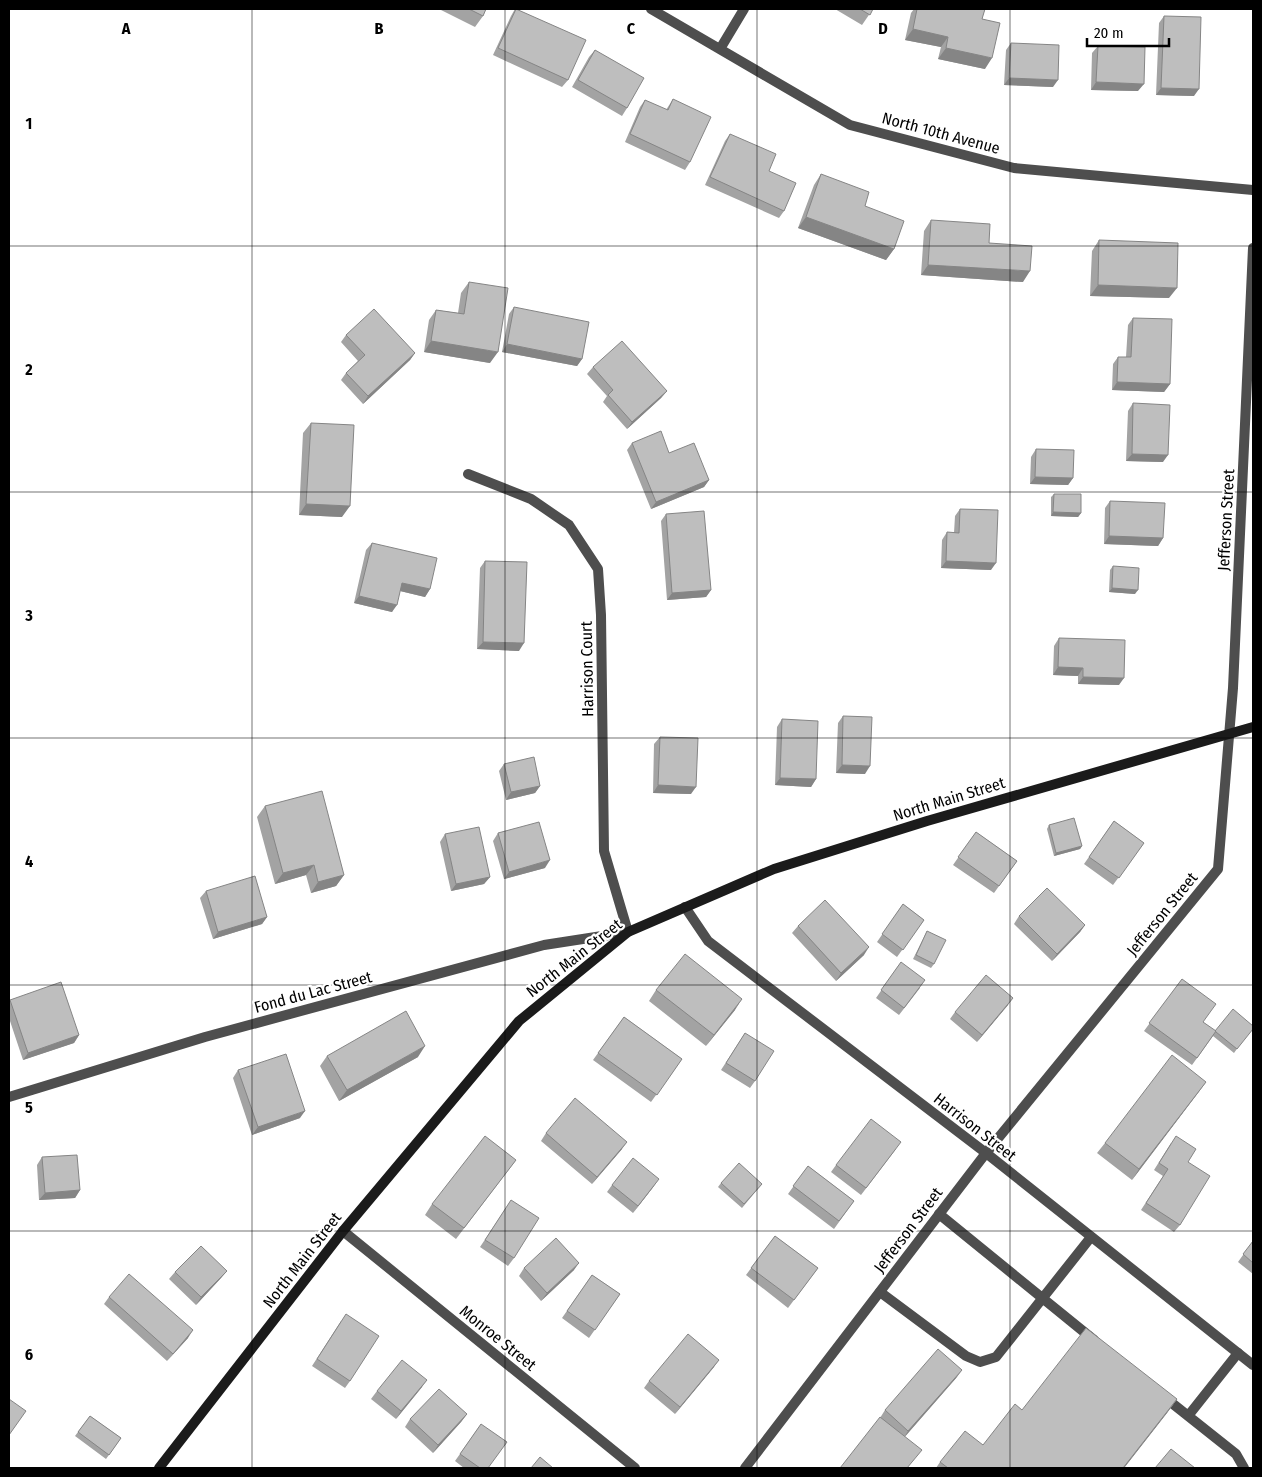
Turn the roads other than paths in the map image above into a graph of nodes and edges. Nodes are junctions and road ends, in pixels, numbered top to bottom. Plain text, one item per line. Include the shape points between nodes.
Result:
1 (651, 9) edge
2 (744, 9) edge
3 (720, 49) junction
4 (1253, 190) edge
5 (1253, 248) edge
6 (1253, 270) edge
7 (468, 474) dead end
8 (1253, 726) edge
9 (1230, 733) junction
10 (685, 907) junction
11 (628, 932) junction
12 (9, 1097) edge
13 (986, 1153) junction
14 (939, 1214) junction
15 (343, 1232) junction
16 (1091, 1237) junction
17 (880, 1292) junction
18 (1043, 1298) junction
19 (1104, 1348) edge
20 (1238, 1353) junction
21 (1253, 1365) edge
22 (1158, 1391) edge
23 (1188, 1416) junction
24 (159, 1468) edge
25 (635, 1468) edge
26 (745, 1468) edge
27 (1244, 1468) edge

1 - 3 street, North 10th Avenue
2 - 3 street
3 - 4 street, North 10th Avenue via 859,128 1014,168
5 - 6 street, Jefferson Street
6 - 9 street, Jefferson Street
7 - 11 street, Harrison Court via 531,499 569,525 598,569 604,851
8 - 9 main road, North Main Street
9 - 10 main road, North Main Street via 936,818 774,870
9 - 13 street, Jefferson Street via 1218,869
10 - 11 main road, North Main Street
10 - 13 street, Harrison Street via 708,941
11 - 12 street, Fond du Lac Street via 544,945 205,1037
11 - 15 main road, North Main Street via 519,1021
13 - 14 street, Jefferson Street
13 - 16 street, Harrison Street
14 - 17 street, Jefferson Street
14 - 18 street
15 - 24 main road, North Main Street
15 - 25 street, Monroe Street
16 - 18 street
16 - 20 street, Harrison Street
17 - 18 street via 966,1356 980,1362 996,1357
17 - 26 street, Jefferson Street
18 - 19 street
20 - 21 street, Harrison Street
20 - 23 street
22 - 23 street
23 - 27 street via 1236,1454

